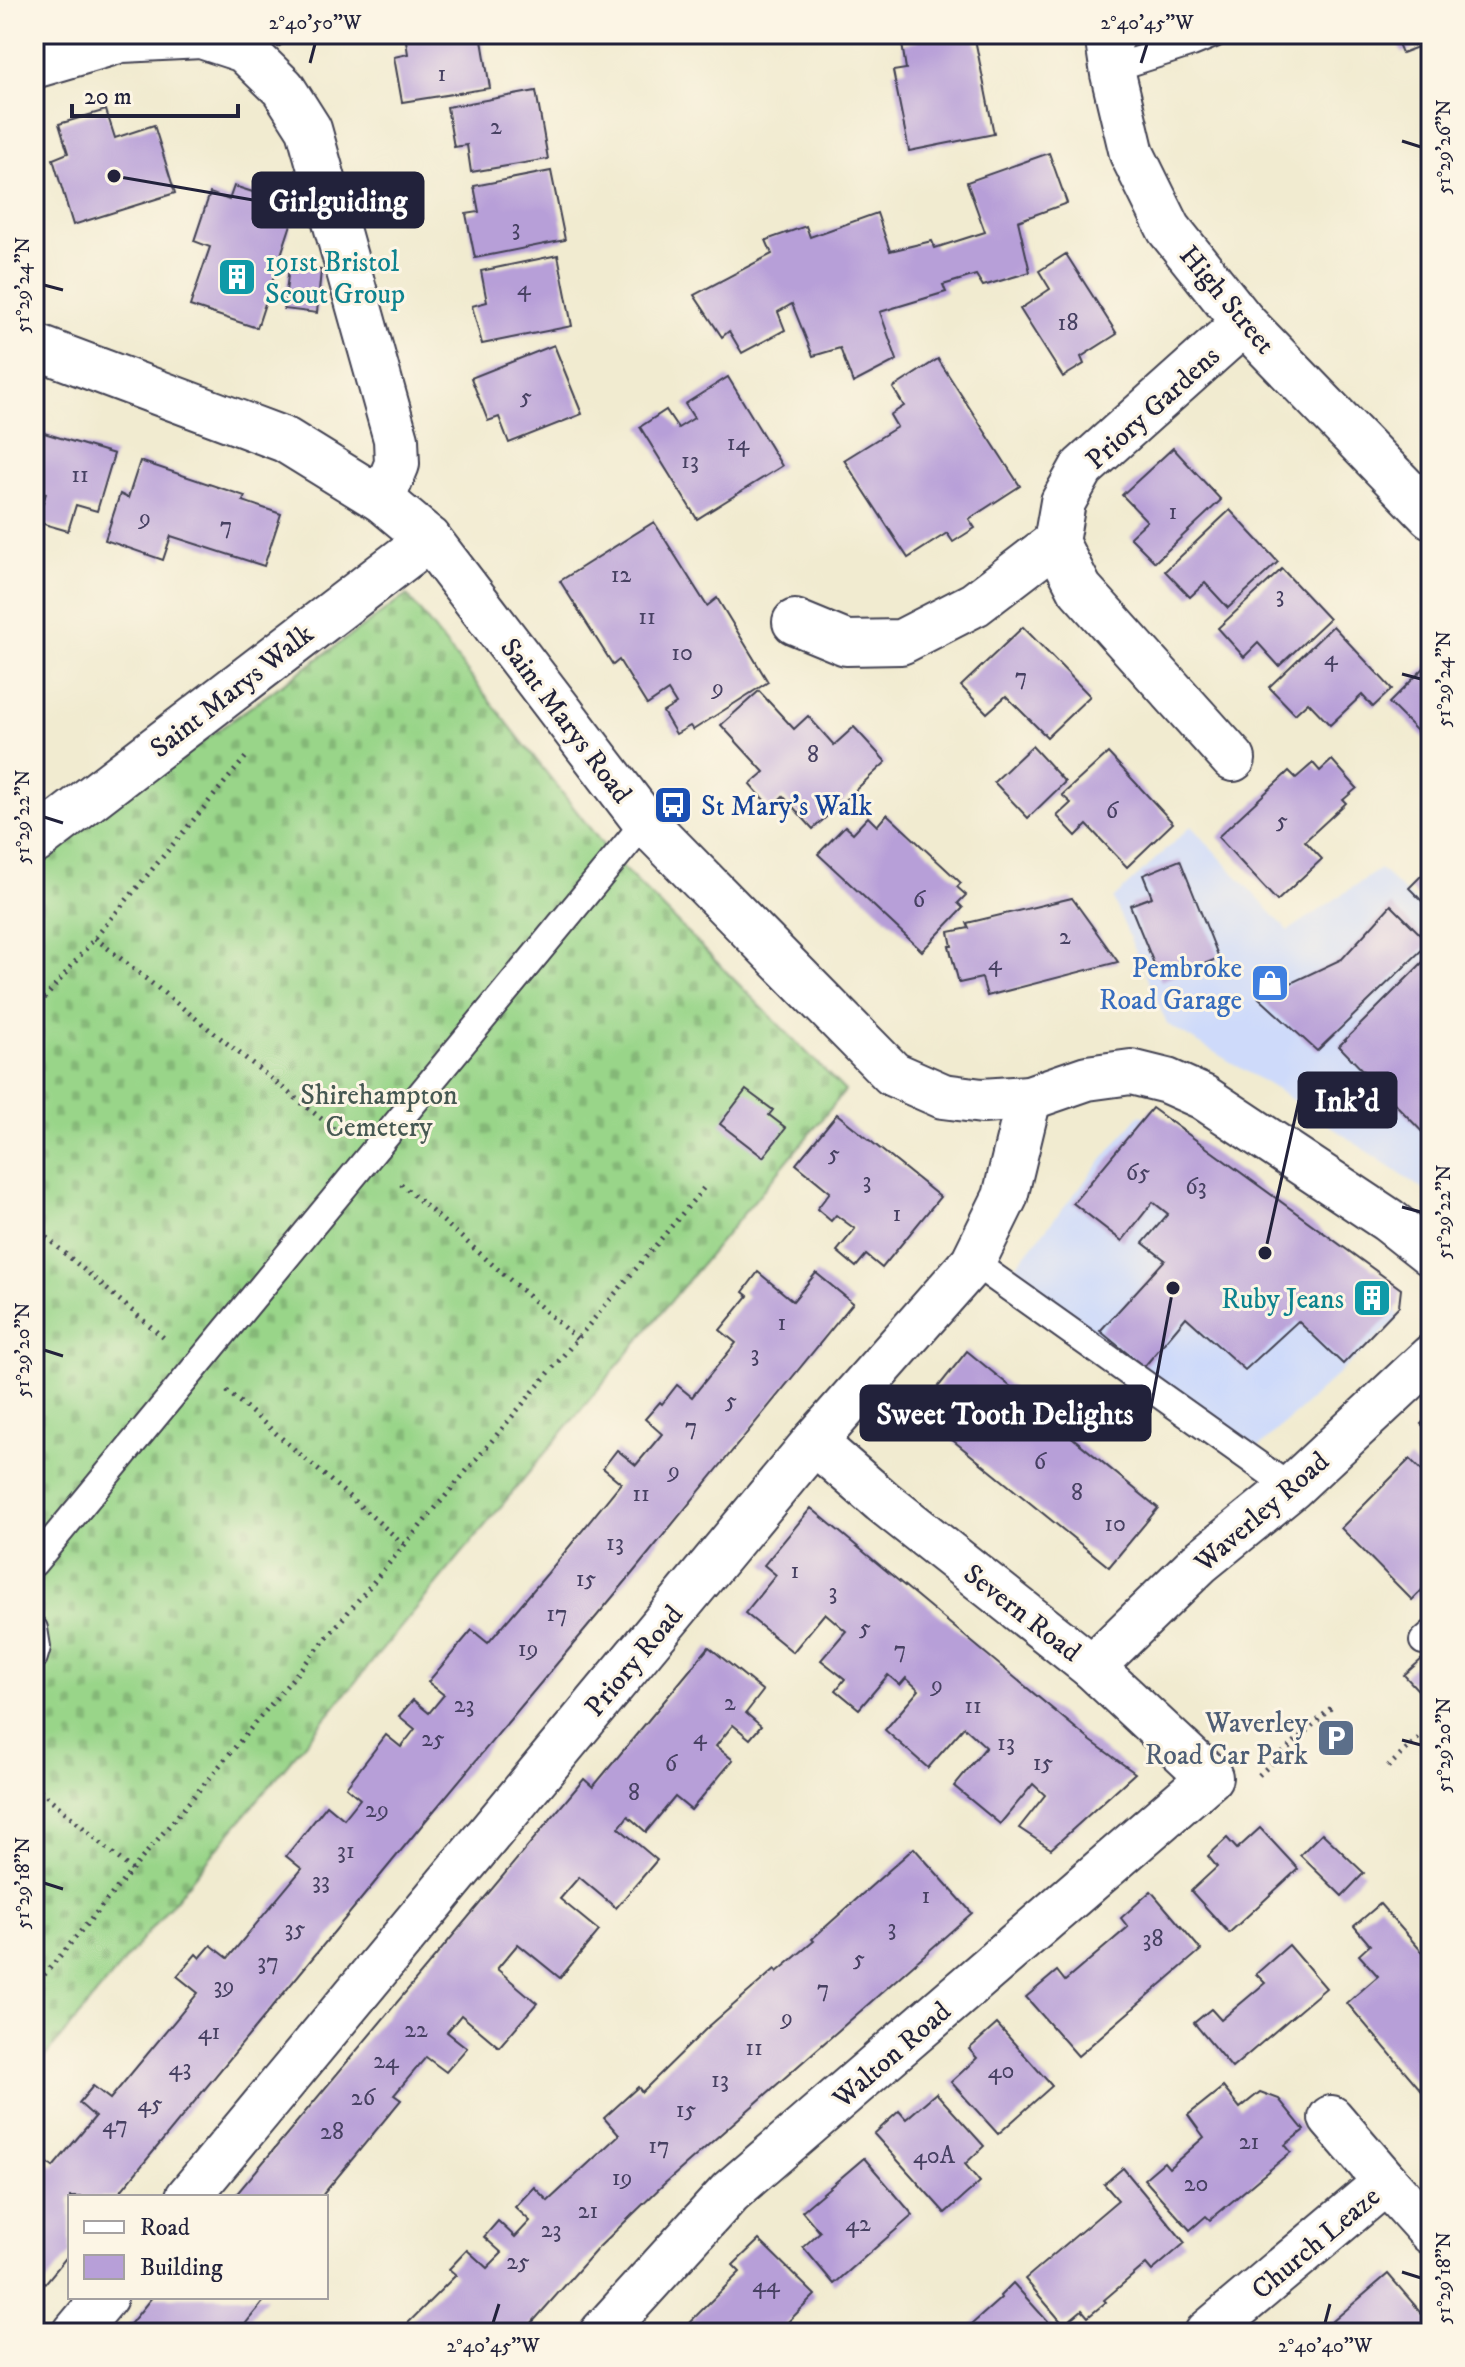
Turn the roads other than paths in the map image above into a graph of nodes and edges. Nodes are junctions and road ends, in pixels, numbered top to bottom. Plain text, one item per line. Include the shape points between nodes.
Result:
1 (1214, 34) edge
2 (1110, 51) edge
3 (34, 66) edge
4 (1244, 323) junction
5 (34, 346) edge
6 (382, 500) junction
7 (1431, 516) edge
8 (429, 539) junction
9 (1056, 542) junction
10 (795, 622) dead end
11 (1233, 759) dead end
12 (645, 822) junction
13 (34, 842) edge
14 (1029, 1098) junction
15 (1431, 1254) edge
16 (973, 1262) junction
17 (1431, 1357) edge
18 (814, 1442) junction
19 (1291, 1488) junction
20 (34, 1563) edge
21 (34, 1629) edge
22 (34, 1657) edge
23 (1092, 1667) junction
24 (1196, 1791) joint
25 (1331, 2118) dead end
26 (1386, 2182) junction
27 (190, 2195) edge
28 (1431, 2232) edge
29 (103, 2299) edge
30 (75, 2333) edge
31 (602, 2333) edge
32 (1207, 2333) edge

1 - 2 lane via 1192,43
2 - 4 street, High Street via 1132,154 1169,229
3 - 6 street via 122,40 201,36 244,50 283,88 309,129 396,439 397,464
4 - 7 street, High Street
4 - 9 street, Priory Gardens via 1082,468 1063,502
5 - 6 street, Saint Marys Road via 285,440
6 - 8 street, Saint Marys Road
8 - 12 street, Saint Marys Road
8 - 13 street, Saint Marys Walk
9 - 10 street via 975,604 901,642 846,643
9 - 11 street via 1080,589
12 - 14 street, Saint Marys Road via 893,1074 943,1096 982,1101
12 - 20 lane
14 - 15 street, Saint Marys Road via 1087,1078 1131,1072 1167,1081 1203,1097
14 - 16 street, Priory Road via 1005,1197
16 - 18 street, Priory Road
16 - 19 lane
17 - 19 street, Waverley Road
18 - 23 street, Severn Road
18 - 27 street, Priory Road
19 - 23 street, Waverley Road via 1199,1563
21 - 22 lane
23 - 24 street, Severn Road via 1210,1777
24 - 31 street, Walton Road via 730,2192
25 - 26 street, Church Leaze
26 - 28 street, Church Leaze
26 - 32 street, Church Leaze
29 - 30 street

